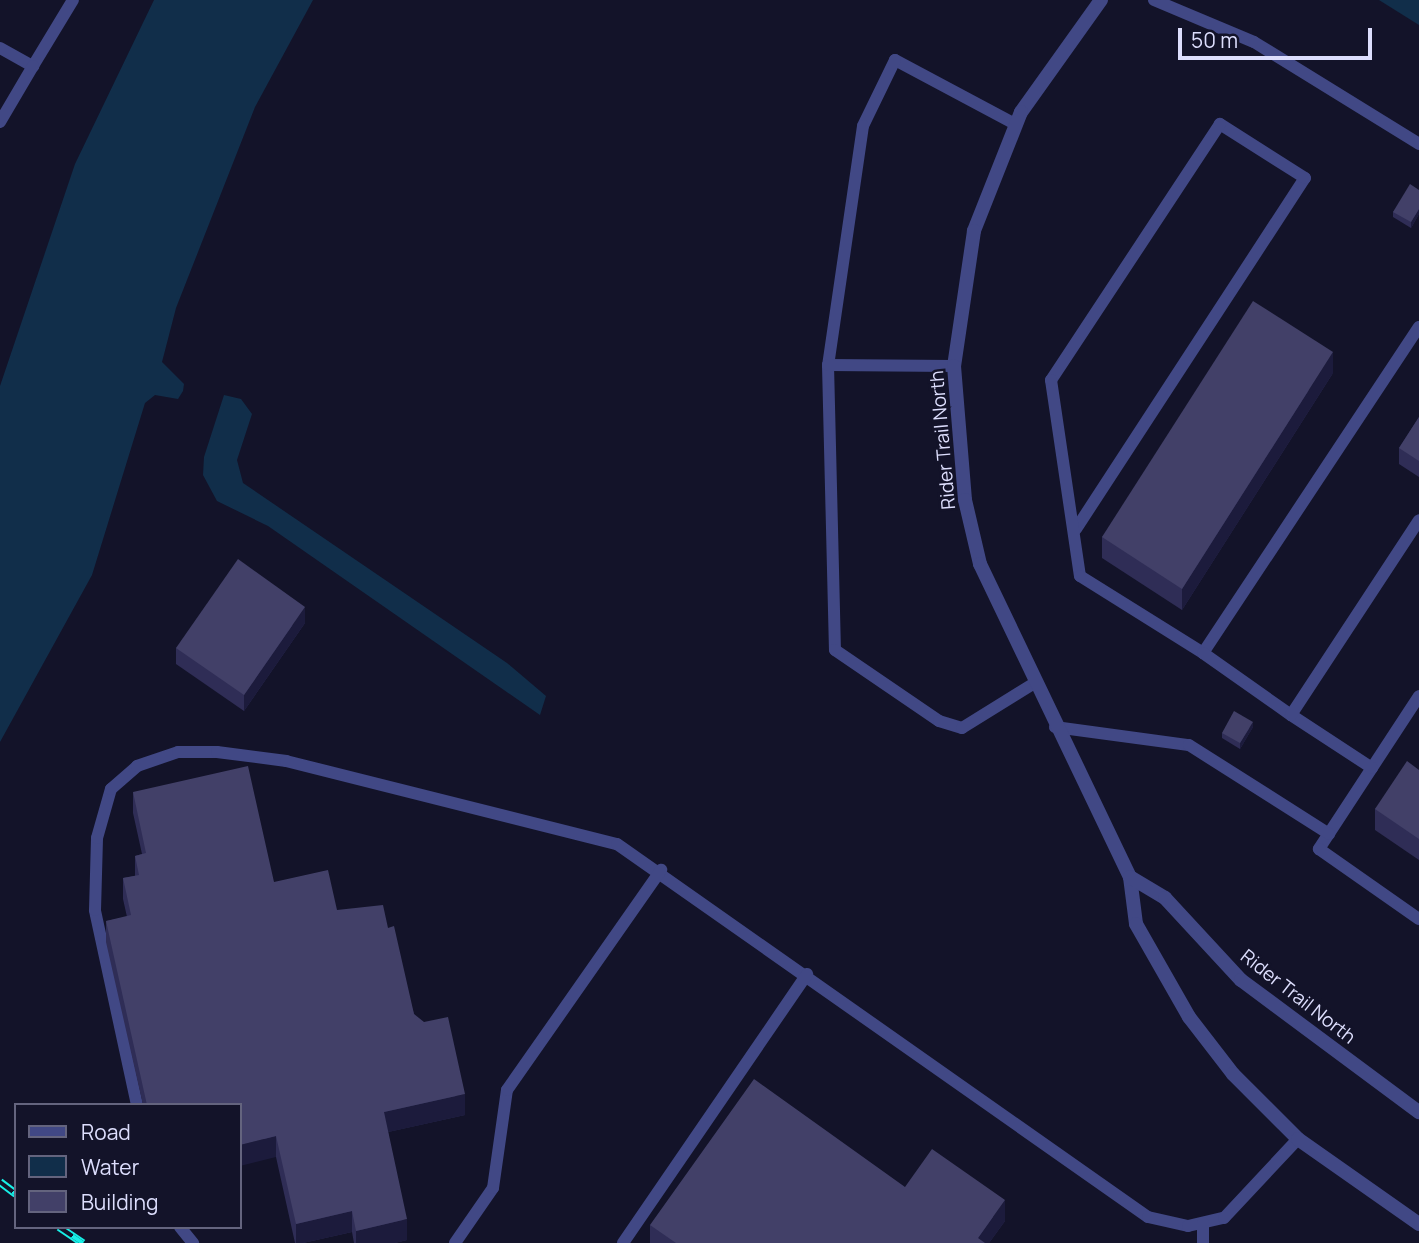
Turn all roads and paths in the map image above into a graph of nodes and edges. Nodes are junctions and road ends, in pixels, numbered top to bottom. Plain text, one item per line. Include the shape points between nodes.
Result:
1 (73, 0) edge
2 (1101, 0) edge
3 (1154, 0) edge
4 (0, 48) edge
5 (33, 66) junction
6 (0, 122) edge
7 (1015, 124) junction
8 (1419, 144) edge
9 (1419, 327) edge
10 (828, 365) junction
11 (954, 366) junction
12 (1419, 520) edge
13 (1076, 529) junction
14 (1203, 653) junction
15 (1033, 684) junction
16 (1419, 696) edge
17 (1291, 715) junction
18 (1055, 727) junction
19 (1372, 768) junction
20 (1329, 834) junction
21 (661, 870) junction
22 (1130, 877) junction
23 (1419, 919) edge
24 (807, 974) junction
25 (136, 1103) edge
26 (1419, 1112) edge
27 (1298, 1139) junction
28 (1203, 1223) junction
29 (1419, 1224) edge
30 (455, 1243) edge
31 (623, 1243) edge
32 (1203, 1243) edge

1 - 5 lane
2 - 7 street, Rider Trail North
3 - 8 lane via 1254,42
4 - 5 lane
5 - 6 lane
7 - 10 lane via 895,60 863,126
7 - 11 street, Rider Trail North via 974,231
9 - 14 lane
10 - 11 lane
10 - 15 lane via 835,650 939,721 962,728
11 - 15 street, Rider Trail North via 965,500 980,564
12 - 17 lane
13 - 13 lane via 1305,178 1220,124 1051,380
13 - 14 lane via 1080,576
14 - 17 lane
15 - 18 street, Rider Trail North
16 - 19 lane
17 - 19 lane
18 - 20 lane via 1189,745
18 - 22 street, Rider Trail North
19 - 20 lane
20 - 23 lane via 1319,849
21 - 24 lane
21 - 25 lane via 617,844 286,761 178,752 137,766 106,801 97,838 94,910
21 - 30 lane via 508,1090 493,1188
22 - 26 street, Rider Trail North via 1165,898 1241,980
22 - 27 street, Rider Trail North via 1136,924 1189,1017 1233,1074
24 - 28 lane via 1137,1210 1188,1226
24 - 31 lane
27 - 28 lane via 1224,1218
27 - 29 street, Rider Trail North
28 - 32 lane

